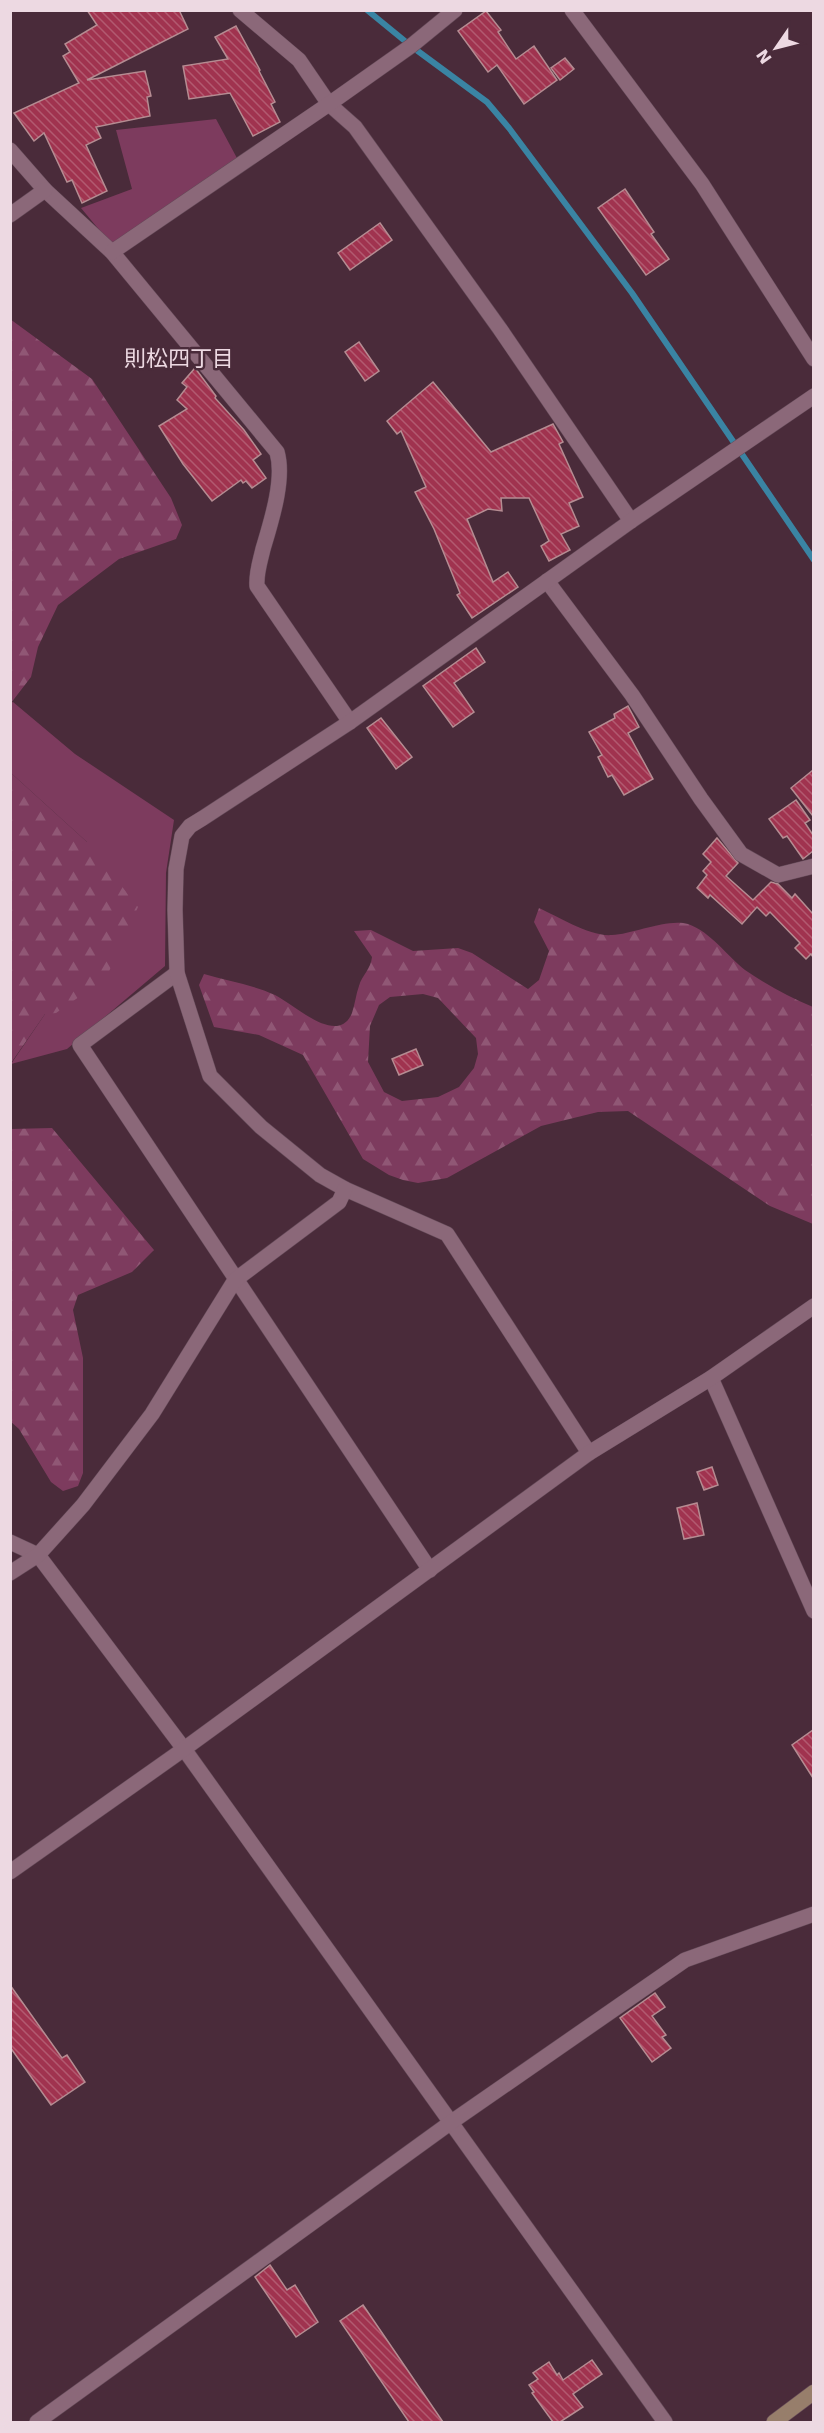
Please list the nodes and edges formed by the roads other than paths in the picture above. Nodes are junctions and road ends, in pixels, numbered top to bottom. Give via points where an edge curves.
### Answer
1 (240, 10) edge
2 (455, 10) edge
3 (572, 10) edge
4 (329, 104) junction
5 (10, 150) edge
6 (45, 190) junction
7 (10, 215) edge
8 (112, 252) junction
9 (813, 359) edge
10 (813, 396) edge
11 (631, 521) junction
12 (547, 581) junction
13 (350, 722) junction
14 (813, 866) edge
15 (177, 974) junction
16 (345, 1189) junction
17 (235, 1280) junction
18 (813, 1306) edge
19 (711, 1378) junction
20 (589, 1454) junction
21 (10, 1542) edge
22 (38, 1555) junction
23 (430, 1570) junction
24 (10, 1573) edge
25 (813, 1611) edge
26 (184, 1749) junction
27 (10, 1872) edge
28 (813, 1914) edge
29 (450, 2122) junction
30 (813, 2392) edge
31 (38, 2422) edge
32 (665, 2422) edge
33 (774, 2422) edge

1 - 4 street via 299,60
2 - 4 street
3 - 9 street via 702,184
4 - 8 street
4 - 11 street via 355,127
5 - 6 street
6 - 7 street
6 - 8 street
8 - 13 street via 277,452 279,481 257,586
10 - 11 street
11 - 12 street
12 - 13 street
12 - 14 street via 632,695 741,854 778,875
13 - 15 street via 190,826 182,836 176,869
15 - 16 street via 210,1076 261,1127 320,1175
15 - 17 street via 80,1046
16 - 17 street via 339,1202
16 - 20 street via 447,1234
17 - 22 street via 152,1414 83,1505
17 - 23 street
18 - 19 street
19 - 20 street
19 - 25 street
20 - 23 street
21 - 22 street
22 - 24 street
22 - 26 street
23 - 26 street
26 - 27 street
26 - 29 street
28 - 29 street via 685,1960
29 - 31 street
29 - 32 street
30 - 33 main road

